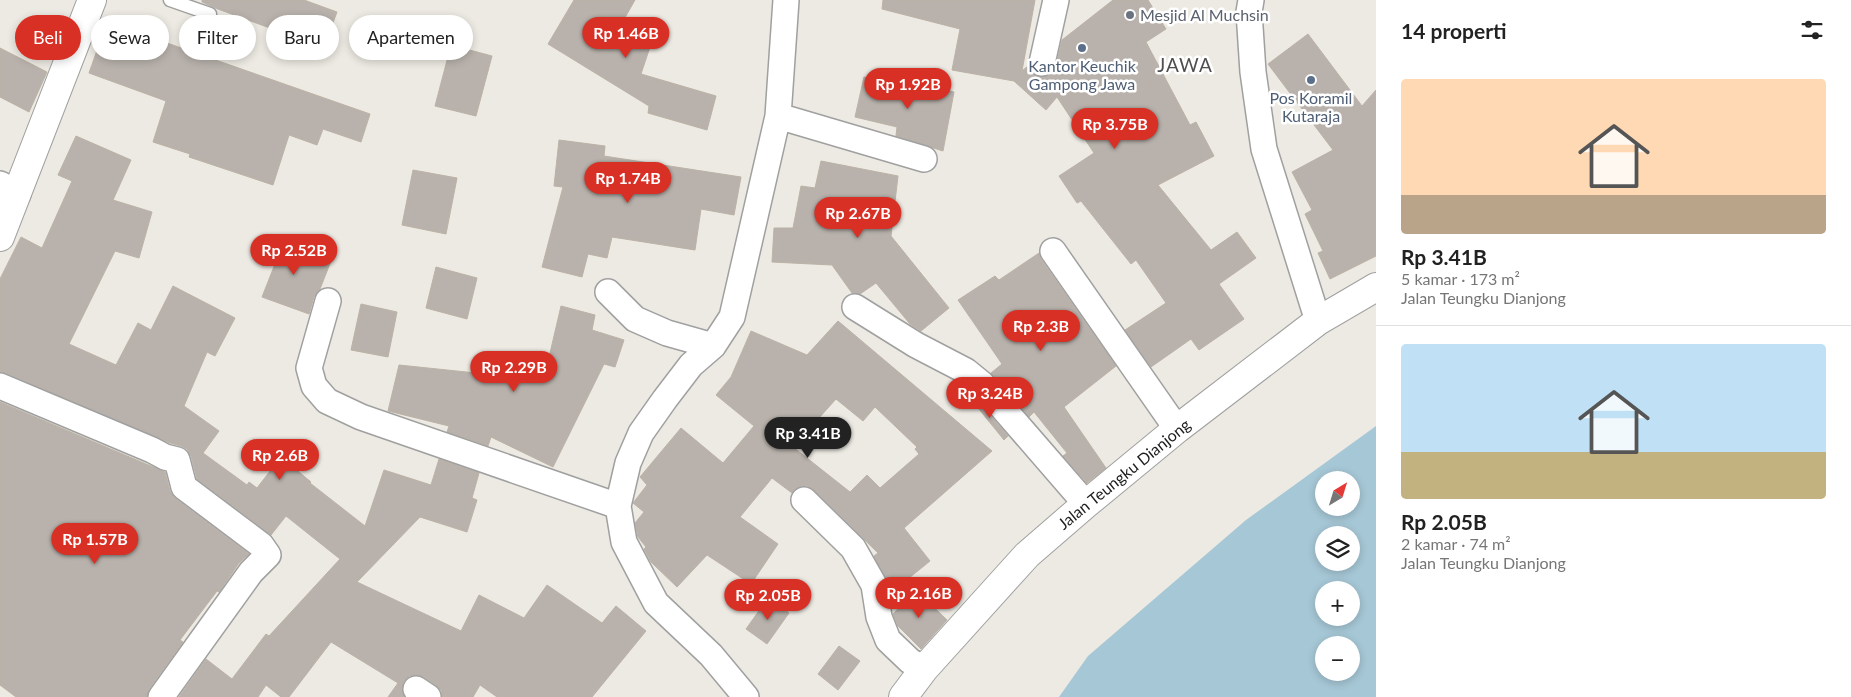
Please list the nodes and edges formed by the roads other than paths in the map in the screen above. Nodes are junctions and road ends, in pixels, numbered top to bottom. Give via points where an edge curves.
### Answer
1 (92, 0) edge
2 (170, 0) edge
3 (786, 0) edge
4 (1056, 0) edge
5 (1251, 0) edge
6 (210, 14) dead end
7 (1042, 63) dead end
8 (778, 116) junction
9 (924, 159) dead end
10 (9, 189) edge
11 (0, 237) edge
12 (1054, 251) dead end
13 (1376, 287) edge
14 (608, 292) dead end
15 (328, 301) dead end
16 (855, 307) dead end
17 (1318, 321) junction
18 (713, 346) junction
19 (0, 386) edge
20 (1177, 429) junction
21 (804, 500) dead end
22 (1086, 504) junction
23 (618, 506) junction
24 (924, 669) junction
25 (161, 697) edge
26 (746, 697) edge
27 (903, 697) edge

1 - 10 street
2 - 6 lane
3 - 8 street
4 - 7 street
5 - 17 street via 1253,72 1264,149
8 - 9 street
8 - 18 street via 732,317
10 - 11 street
12 - 20 street
13 - 17 street, Jalan Teungku Dianjong
14 - 18 street via 636,319 667,333
15 - 23 street via 308,368 314,386 328,401 362,417
16 - 22 street via 966,371 982,384
17 - 20 street, Jalan Teungku Dianjong
18 - 23 street via 692,365 641,433 628,463
19 - 25 street via 177,460 184,487 261,545 268,555 251,572
20 - 22 street, Jalan Teungku Dianjong
21 - 24 street via 853,548 874,585 879,617 888,640 910,661
22 - 24 street, Jalan Teungku Dianjong via 1027,555
23 - 26 street via 624,542 656,603 711,655
24 - 27 street, Jalan Teungku Dianjong

